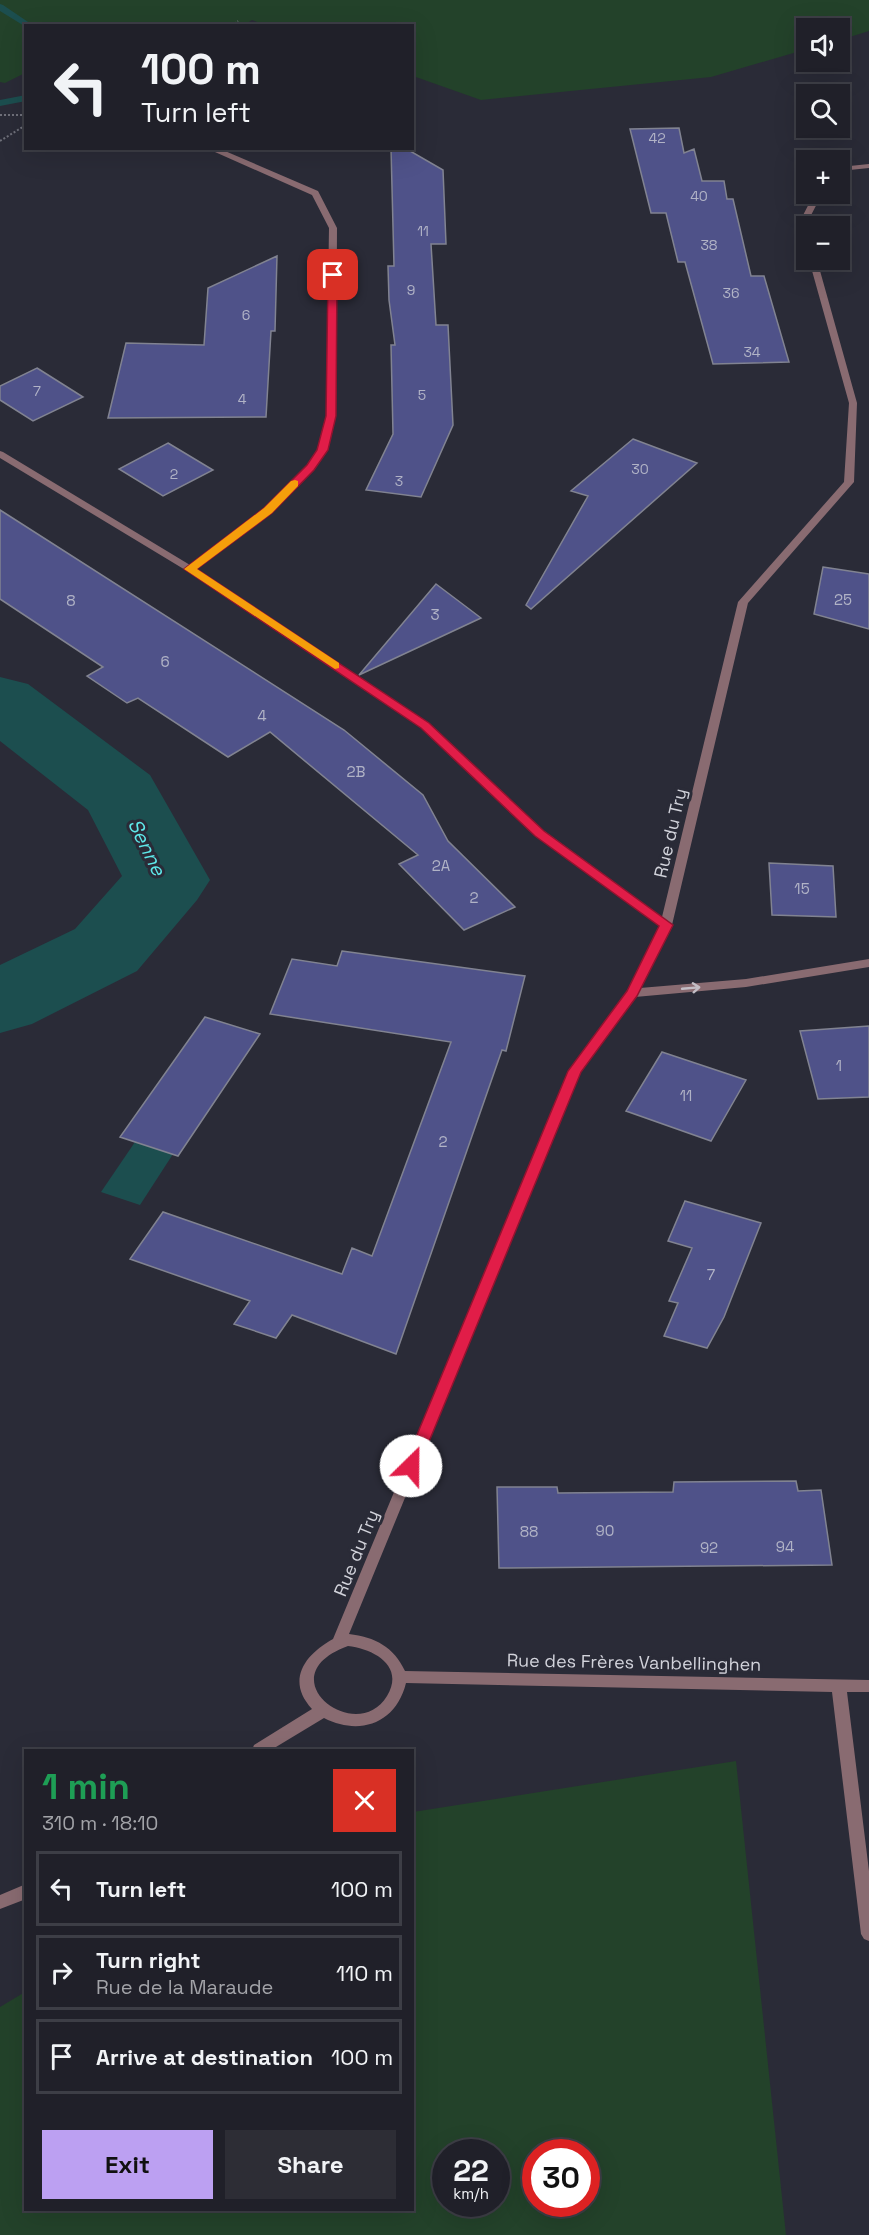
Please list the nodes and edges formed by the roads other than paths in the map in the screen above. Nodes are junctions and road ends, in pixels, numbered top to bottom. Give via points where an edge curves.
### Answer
1 (215, 150) edge
2 (869, 166) edge
3 (850, 168) edge
4 (816, 270) edge
5 (0, 454) edge
6 (190, 569) junction
7 (666, 925) junction
8 (869, 963) edge
9 (632, 993) junction
10 (339, 1642) junction
11 (399, 1677) junction
12 (839, 1686) junction
13 (869, 1686) edge
14 (322, 1711) junction
15 (260, 1749) edge
16 (24, 1892) edge
17 (0, 1902) edge
18 (869, 1934) edge

1 - 6 street via 315,193 333,228 331,416 322,450 310,467 268,511
2 - 3 street
4 - 7 street, Rue du Try via 853,403 849,482 743,603
5 - 6 street
6 - 7 street via 425,726 539,833
7 - 9 street, Rue du Try
9 -> 8 street via 746,983
9 - 10 street, Rue du Try via 575,1071
10 - 11 street via 364,1640 378,1646 395,1664
10 - 14 street via 319,1654 308,1672 306,1686
11 - 12 street, Rue des Frères Vanbellinghen
11 - 14 street via 396,1695 374,1716 351,1721
12 - 13 street, Rue des Frères Vanbellinghen
12 - 18 street
14 - 15 street
16 - 17 street

